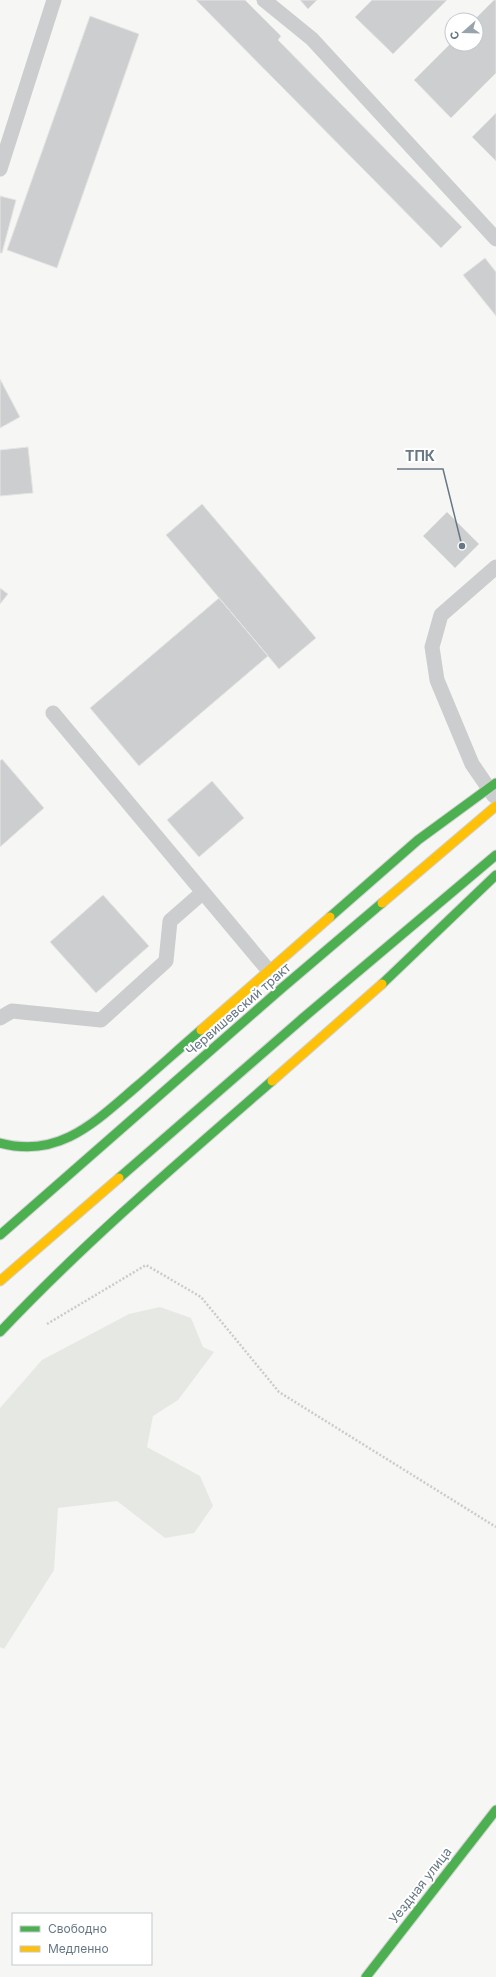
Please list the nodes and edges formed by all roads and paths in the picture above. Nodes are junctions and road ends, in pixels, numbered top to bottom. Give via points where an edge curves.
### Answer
1 (54, 0) edge
2 (264, 0) edge
3 (0, 169) edge
4 (496, 239) edge
5 (496, 567) edge
6 (52, 713) dead end
7 (493, 790) edge
8 (496, 806) edge
9 (496, 855) edge
10 (496, 875) edge
11 (202, 893) junction
12 (269, 970) junction
13 (282, 988) junction
14 (0, 1018) edge
15 (0, 1144) edge
16 (0, 1235) edge
17 (0, 1281) edge
18 (42, 1325) dead end
19 (0, 1332) edge
20 (496, 1527) edge
21 (496, 1810) edge
22 (366, 1977) edge

1 - 3 lane
2 - 4 lane via 312,39
5 - 7 lane via 441,615 432,647 437,680 472,764
6 - 11 lane
7 - 12 main road via 418,840
8 - 13 main road, Червишевский тракт
9 - 17 main road via 297,1023
10 - 19 main road via 324,1037 127,1208
11 - 12 lane
11 - 14 lane via 170,921 166,961 101,1020 12,1011
12 - 13 lane
12 - 15 main road via 116,1106 83,1131 43,1147 28,1148
13 - 16 main road, Червишевский тракт
18 - 20 path via 50,1323 146,1265 201,1297 279,1392
21 - 22 main road, Уездная улица

